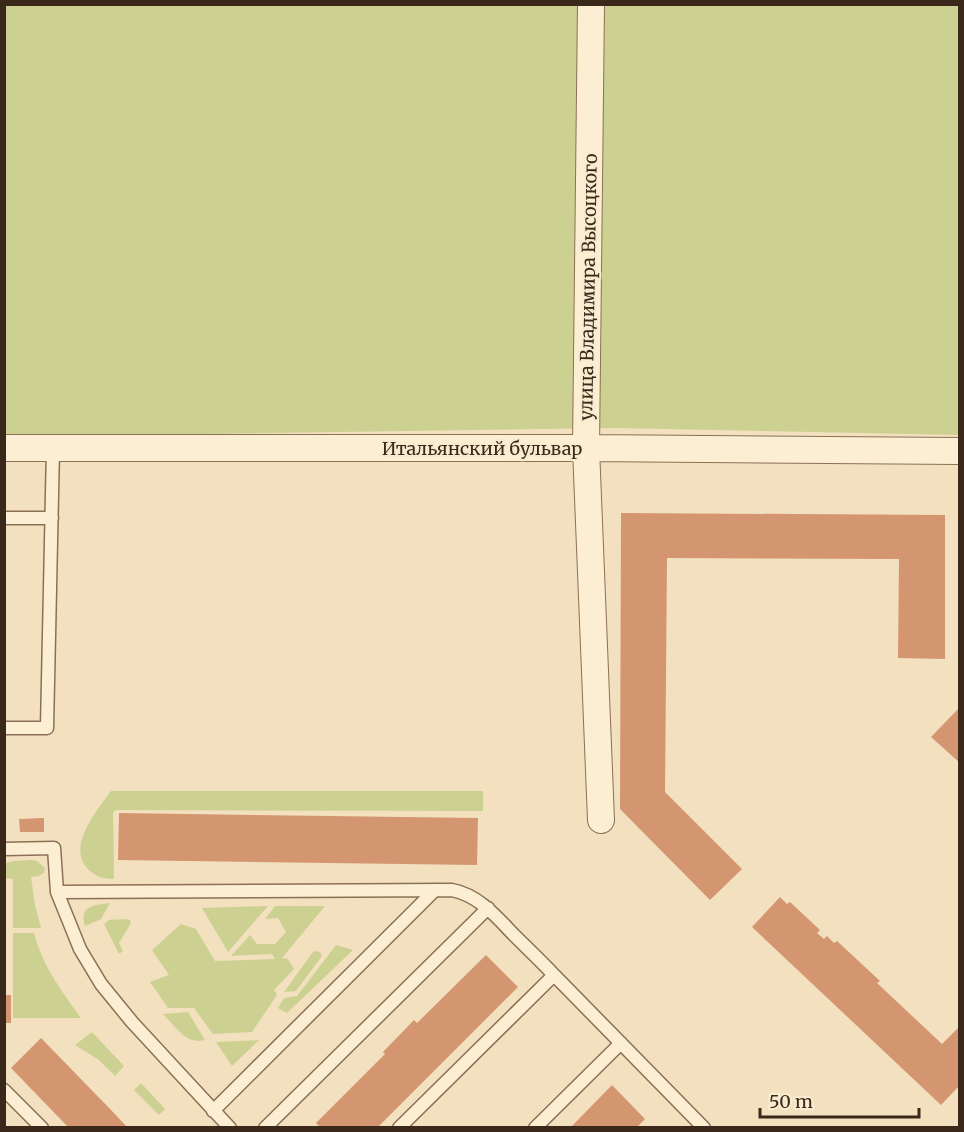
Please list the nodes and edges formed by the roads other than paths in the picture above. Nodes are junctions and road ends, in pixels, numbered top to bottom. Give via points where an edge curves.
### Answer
1 (591, 4) edge
2 (4, 448) edge
3 (53, 448) junction
4 (586, 448) junction
5 (960, 451) edge
6 (4, 518) edge
7 (52, 518) junction
8 (4, 728) edge
9 (601, 820) dead end
10 (4, 849) edge
11 (435, 890) junction
12 (57, 892) junction
13 (488, 908) junction
14 (554, 975) junction
15 (621, 1043) junction
16 (4, 1090) edge
17 (213, 1111) junction
18 (42, 1128) edge
19 (230, 1128) edge
20 (265, 1128) edge
21 (399, 1128) edge
22 (535, 1128) edge
23 (704, 1128) edge

1 - 4 street, улица Владимира Высоцкого
2 - 3 street, Итальянский бульвар
3 - 4 street, Итальянский бульвар
3 - 7 lane
4 - 5 street, Итальянский бульвар
4 - 9 street, улица Владимира Высоцкого
6 - 7 lane
7 - 8 lane via 47,728
10 - 12 lane via 54,848
11 - 12 lane
11 - 13 lane via 463,892
11 - 17 lane
12 - 17 lane via 80,949 100,984
13 - 14 lane
13 - 20 lane
14 - 15 lane
14 - 21 lane
15 - 22 lane
15 - 23 lane
16 - 18 lane
17 - 19 lane

